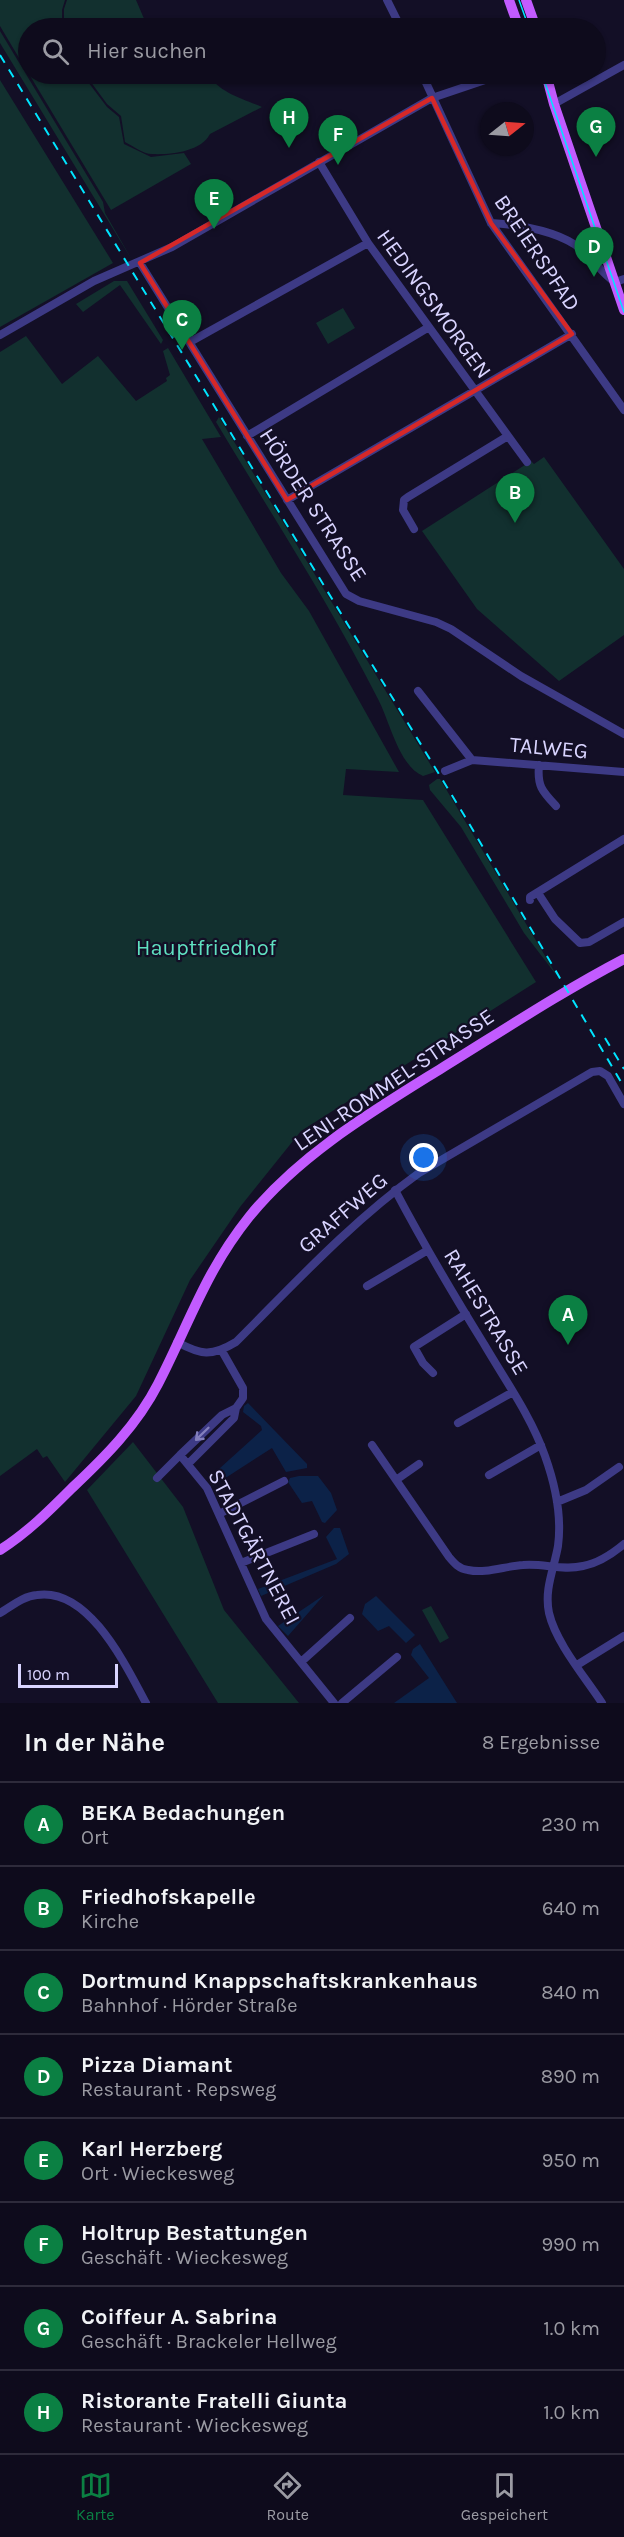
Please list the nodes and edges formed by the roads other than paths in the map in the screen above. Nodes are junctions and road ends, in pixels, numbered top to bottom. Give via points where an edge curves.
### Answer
1 (387, 0) edge
2 (509, 0) edge
3 (526, 0) edge
4 (396, 18) edge
5 (515, 18) edge
6 (532, 18) edge
7 (624, 65) edge
8 (606, 75) edge
9 (426, 84) edge
10 (473, 84) edge
11 (544, 84) edge
12 (549, 84) edge
13 (590, 84) edge
14 (432, 98) junction
15 (554, 104) junction
16 (319, 162) junction
17 (490, 223) junction
18 (368, 243) junction
19 (601, 243) junction
20 (582, 249) junction
21 (140, 263) junction
22 (619, 280) edge
23 (624, 309) edge
24 (429, 327) junction
25 (572, 334) junction
26 (0, 335) edge
27 (190, 342) junction
28 (474, 390) junction
29 (624, 410) edge
30 (247, 436) junction
31 (508, 436) junction
32 (527, 462) dead end
33 (287, 500) junction
34 (414, 529) dead end
35 (418, 692) dead end
36 (624, 734) edge
37 (472, 760) junction
38 (539, 765) junction
39 (445, 771) dead end
40 (624, 771) edge
41 (556, 806) dead end
42 (624, 839) edge
43 (538, 893) junction
44 (530, 900) dead end
45 (624, 922) edge
46 (624, 959) edge
47 (624, 1104) edge
48 (395, 1190) junction
49 (428, 1250) junction
50 (368, 1286) dead end
51 (466, 1314) junction
52 (177, 1342) junction
53 (222, 1351) junction
54 (433, 1373) dead end
55 (513, 1392) junction
56 (236, 1408) junction
57 (458, 1423) dead end
58 (372, 1445) dead end
59 (541, 1445) junction
60 (180, 1455) junction
61 (188, 1464) junction
62 (419, 1464) dead end
63 (619, 1467) dead end
64 (489, 1475) dead end
65 (158, 1478) dead end
66 (396, 1480) junction
67 (284, 1481) dead end
68 (557, 1502) junction
69 (219, 1514) junction
70 (314, 1534) dead end
71 (624, 1544) edge
72 (0, 1550) edge
73 (241, 1563) junction
74 (552, 1567) junction
75 (0, 1613) edge
76 (350, 1618) dead end
77 (624, 1636) edge
78 (397, 1657) dead end
79 (301, 1662) junction
80 (577, 1665) junction
81 (146, 1703) edge
82 (334, 1703) edge
83 (342, 1703) edge
84 (602, 1703) edge

1 - 4 street
2 - 5 main road
3 - 6 main road
7 - 8 street
9 - 14 street, BREIERSPFAD
10 - 14 street
11 - 15 main road
12 - 15 main road
13 - 15 street
14 - 16 street
14 - 17 street, BREIERSPFAD
15 - 19 main road
16 - 18 street, HEDINGSMORGEN
16 - 21 street
17 - 20 street via 553,235
17 - 25 street, BREIERSPFAD
18 - 24 street, HEDINGSMORGEN
18 - 27 street
19 - 20 street
19 - 22 main road
20 - 22 street via 604,275
21 - 26 street via 94,281
21 - 27 street, HÖRDER STRASSE
22 - 23 main road
24 - 28 street, HEDINGSMORGEN
24 - 30 street
25 - 28 street
25 - 29 street, BREIERSPFAD
27 - 30 street, HÖRDER STRASSE
28 - 31 street, HEDINGSMORGEN
28 - 33 street
30 - 33 street, HÖRDER STRASSE
31 - 32 street, HEDINGSMORGEN
31 - 34 street via 408,497 403,510
33 - 36 street, HÖRDER STRASSE via 346,594 358,601 436,622
35 - 37 street
37 - 38 street, TALWEG
37 - 39 street, TALWEG
38 - 40 street, TALWEG
38 - 41 street via 538,782
42 - 43 street
43 - 44 street
43 - 45 street via 555,919 580,943
46 - 52 main road, LENI-ROMMEL-STRASSE via 393,1099 298,1168 249,1216 225,1249
47 - 48 street, GRAFFWEG via 608,1076 592,1072
48 - 49 street, RAHESTRASSE
48 - 53 street, GRAFFWEG
49 - 50 street, RAHESTRASSE
49 - 51 street, RAHESTRASSE
51 - 54 street via 414,1347
51 - 55 street, RAHESTRASSE
52 - 53 street via 202,1353
52 - 72 main road, LENI-ROMMEL-STRASSE via 151,1397 117,1443 48,1512
53 - 56 street, STADTGÄRTNEREI via 243,1388 243,1398
55 - 57 street, RAHESTRASSE
55 - 59 street, RAHESTRASSE
56 -> 60 street, STADTGÄRTNEREI via 222,1414
56 - 61 street, STADTGÄRTNEREI via 234,1418
58 - 66 street
59 - 64 street
59 - 68 street, RAHESTRASSE
60 - 61 street, STADTGÄRTNEREI
60 - 65 street, STADTGÄRTNEREI
61 - 69 street, STADTGÄRTNEREI via 207,1488
62 - 66 street
63 - 68 street via 586,1490
66 - 74 street via 456,1566 481,1571 522,1565
67 - 69 street
68 - 74 street, RAHESTRASSE via 559,1537
69 - 73 street, STADTGÄRTNEREI
70 - 73 street
71 - 74 street via 591,1564
73 - 79 street, STADTGÄRTNEREI via 267,1619
74 - 80 street, RAHESTRASSE via 547,1592 549,1611
75 - 81 street via 38,1594 78,1607 112,1644
76 - 79 street
77 - 80 street
78 - 83 street
79 - 82 street, STADTGÄRTNEREI
80 - 84 street, RAHESTRASSE

